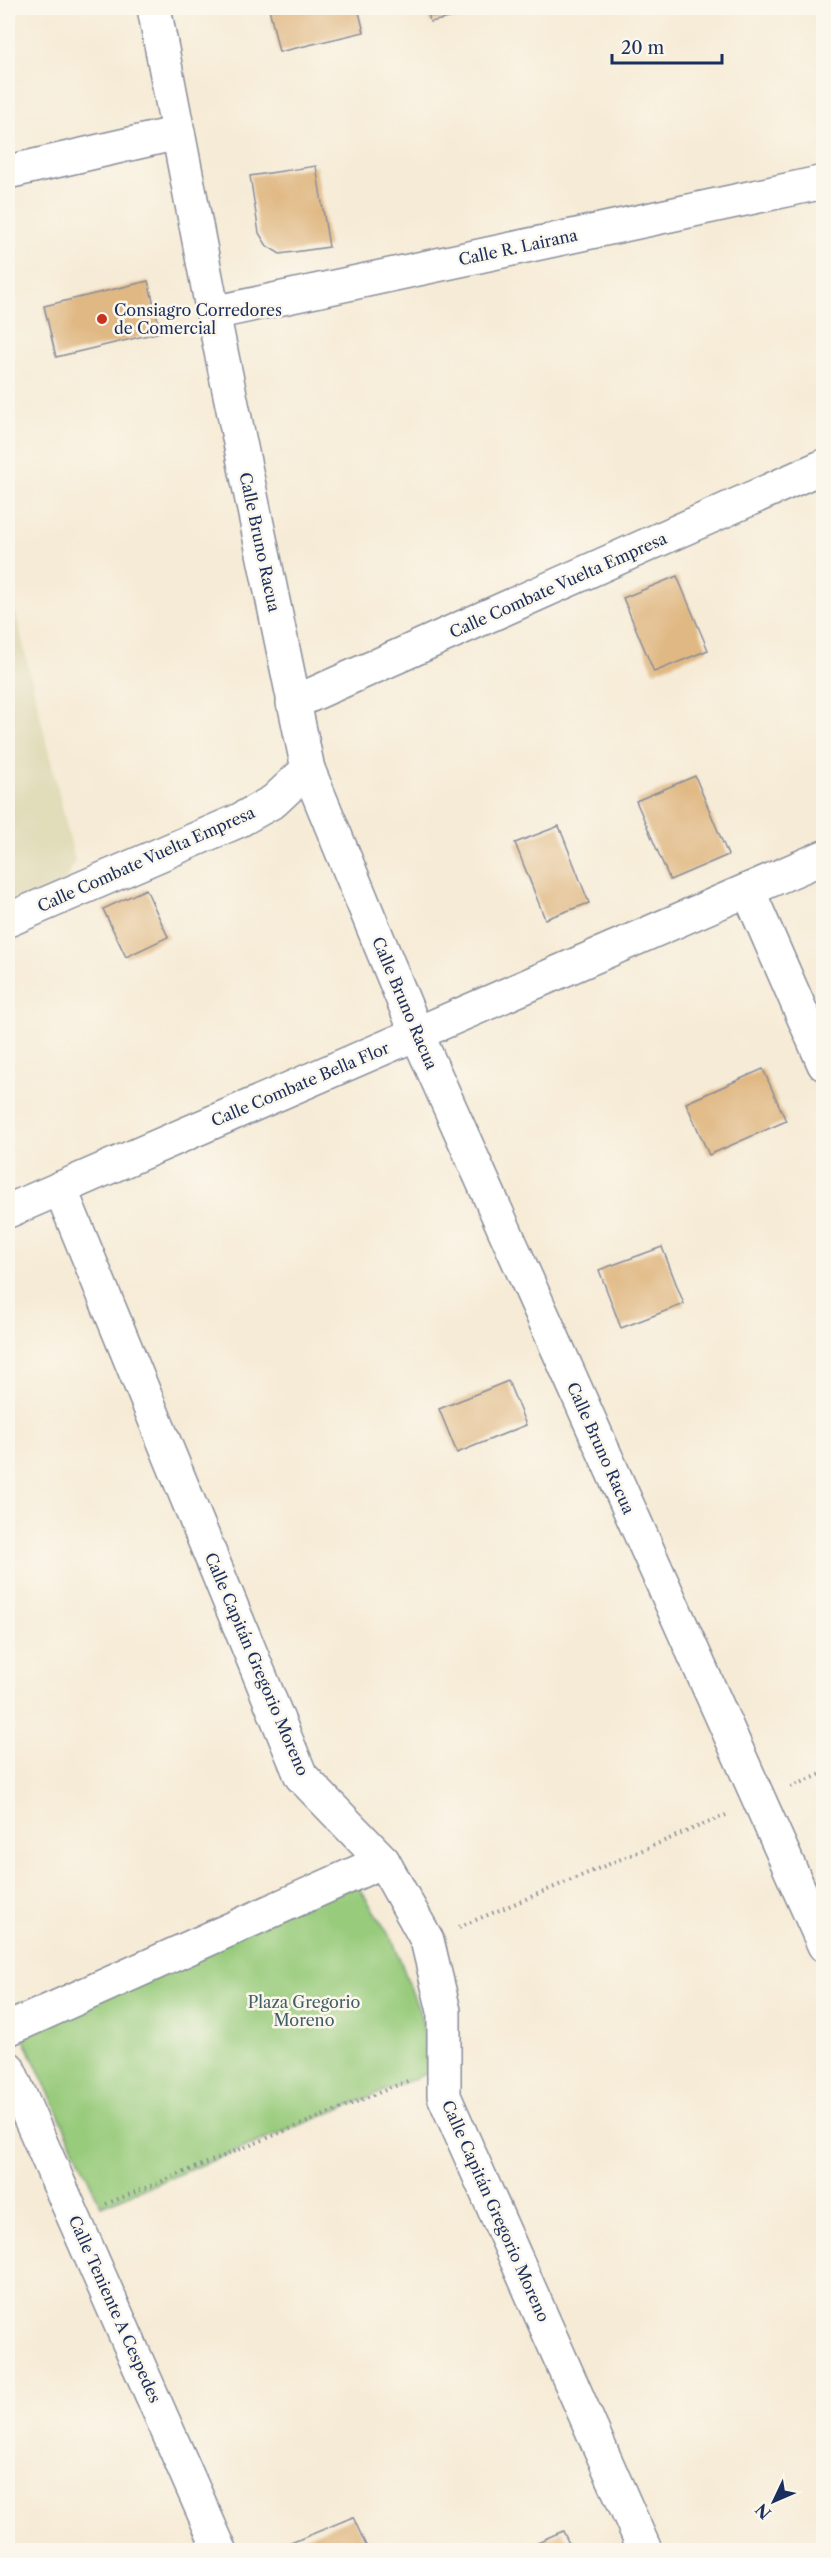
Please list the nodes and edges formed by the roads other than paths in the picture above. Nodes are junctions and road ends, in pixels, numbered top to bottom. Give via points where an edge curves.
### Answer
1 (154, 8) edge
2 (178, 132) junction
3 (8, 172) edge
4 (824, 182) edge
5 (213, 313) junction
6 (824, 466) edge
7 (293, 703) junction
8 (308, 769) junction
9 (824, 857) edge
10 (748, 890) junction
11 (8, 920) edge
12 (417, 1034) junction
13 (824, 1064) edge
14 (60, 1188) junction
15 (8, 1211) edge
16 (383, 1861) junction
17 (824, 1945) edge
18 (8, 2029) edge
19 (8, 2068) edge
20 (220, 2550) edge
21 (645, 2550) edge

1 - 2 street, Calle Bruno Racua
2 - 3 street
2 - 5 street, Calle Bruno Racua
4 - 5 street, Calle R. Lairana
5 - 7 street, Calle Bruno Racua
6 - 7 street, Calle Combate Vuelta Empresa
7 - 8 street, Calle Bruno Racua
8 - 11 street, Calle Combate Vuelta Empresa via 274,801 238,821
8 - 12 street, Calle Bruno Racua
9 - 10 street, Calle Combate Bella Flor
10 - 12 street, Calle Combate Bella Flor
10 - 13 street
12 - 14 street, Calle Combate Bella Flor
12 - 17 street, Calle Bruno Racua
14 - 15 street, Calle Combate Bella Flor
14 - 16 street, Calle Capitán Gregorio Moreno via 301,1776
16 - 18 street
16 - 21 street, Calle Capitán Gregorio Moreno via 427,1940 444,2011 444,2096
19 - 20 street, Calle Teniente A Cespedes

